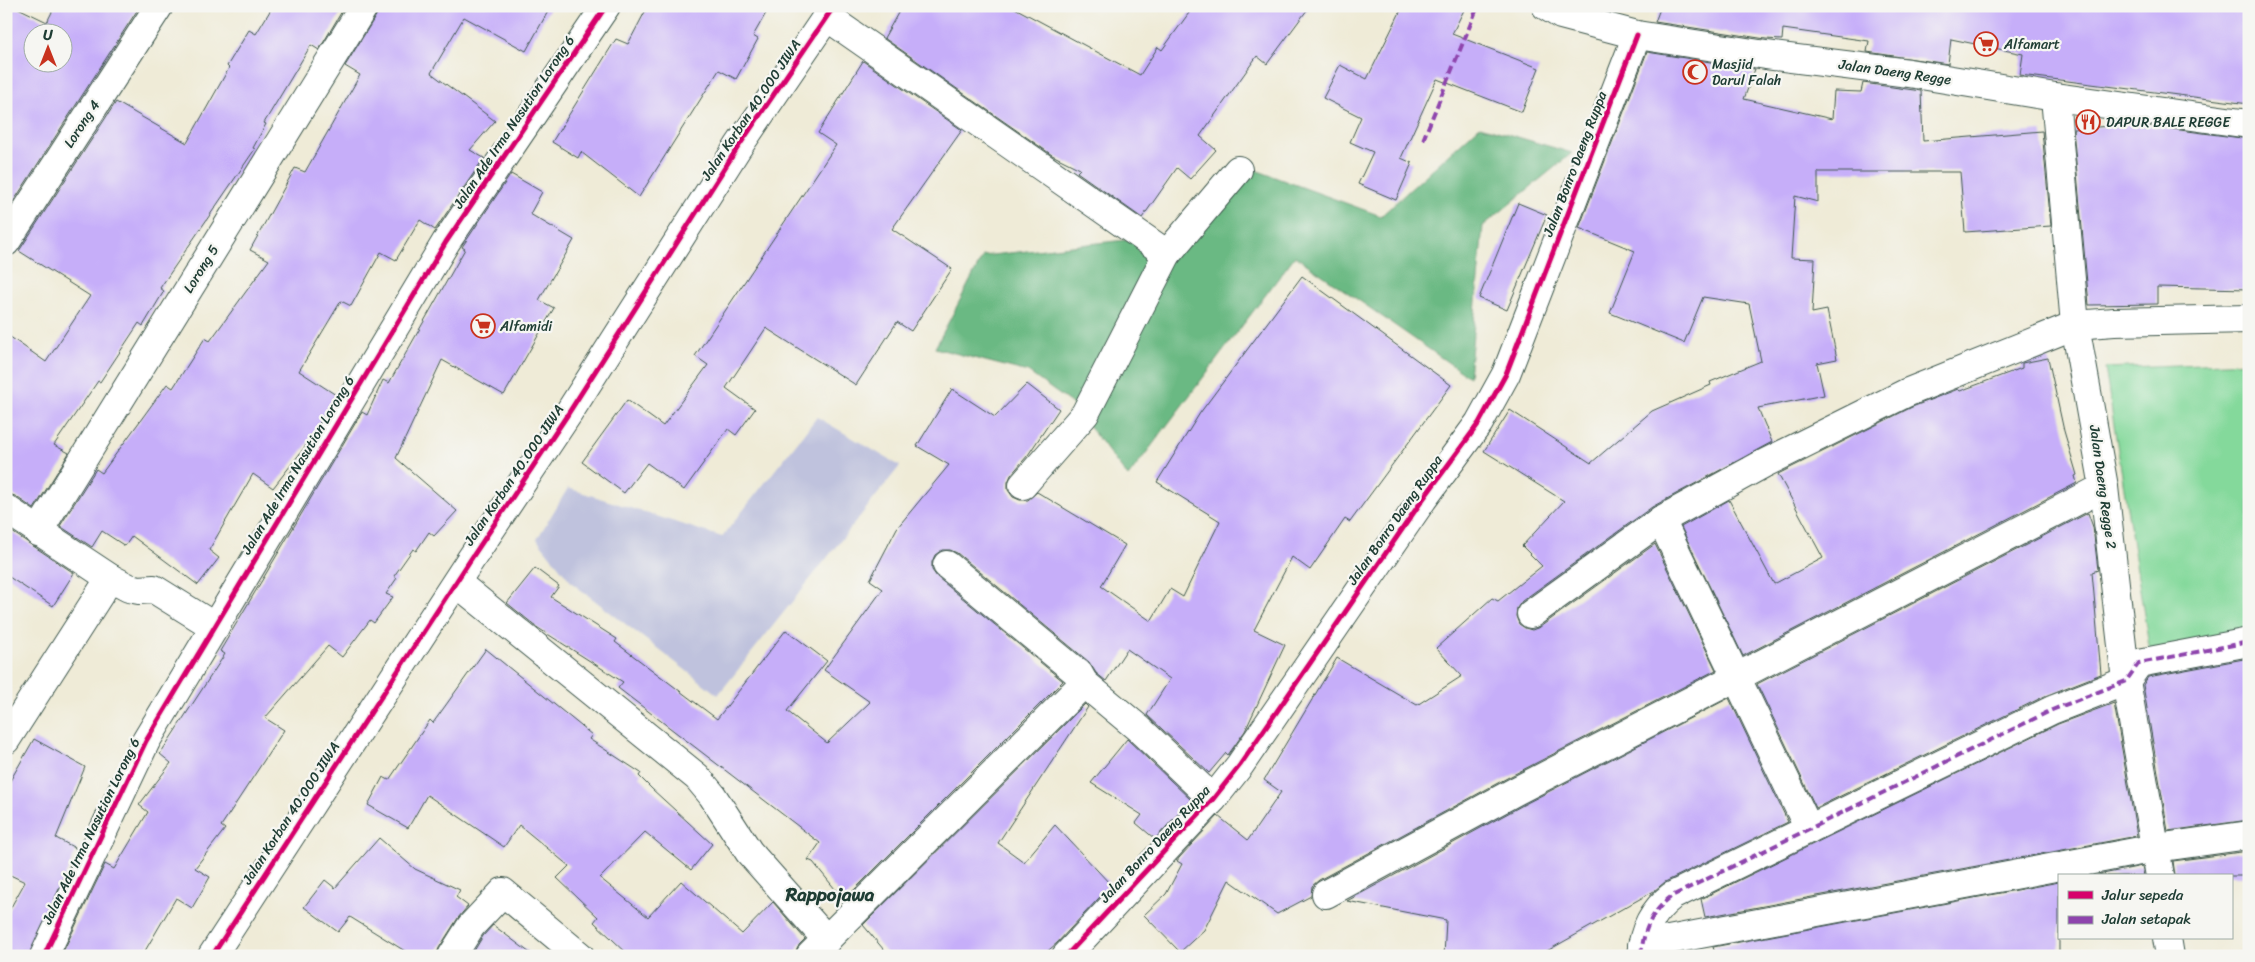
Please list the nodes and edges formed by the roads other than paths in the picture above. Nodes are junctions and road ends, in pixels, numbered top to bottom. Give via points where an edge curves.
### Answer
1 (159, 6) edge
2 (364, 6) edge
3 (606, 6) edge
4 (1558, 9) edge
5 (831, 12) edge
6 (1637, 35) junction
7 (2055, 96) junction
8 (2249, 124) edge
9 (1238, 170) dead end
10 (6, 242) edge
11 (1167, 254) junction
12 (2249, 319) edge
13 (2075, 325) junction
14 (1023, 485) dead end
15 (2104, 487) junction
16 (6, 510) edge
17 (1660, 520) junction
18 (38, 532) junction
19 (947, 565) dead end
20 (110, 578) junction
21 (457, 583) junction
22 (1531, 614) dead end
23 (215, 627) junction
24 (2249, 642) edge
25 (1738, 677) junction
26 (2126, 681) junction
27 (1084, 683) junction
28 (6, 740) edge
29 (1213, 799) junction
30 (1809, 829) junction
31 (2249, 835) edge
32 (2156, 848) junction
33 (2160, 874) edge
34 (1326, 894) dead end
35 (2168, 940) edge
36 (818, 948) edge
37 (1641, 951) edge
38 (44, 956) edge
39 (212, 956) edge
40 (452, 956) edge
41 (580, 956) edge
42 (1066, 956) edge
43 (2170, 956) edge

1 - 10 street, Lorong 4
2 - 18 street, Lorong 5
3 - 23 street, Jalan Ade Irma Nasution Lorong 6 via 446,242
4 - 6 street, Jalan Daeng Regge
5 - 11 street
5 - 21 street, Jalan Korban 40.000 JIWA via 738,147
6 - 7 street, Jalan Daeng Regge
6 - 29 street, Jalan Bonro Daeng Ruppa via 1506,374 1494,396 1479,423 1422,499 1240,766
7 - 8 street, Jalan Daeng Regge
7 - 13 street, Jalan Daeng Regge 2
9 - 11 street
11 - 14 street via 1085,414
12 - 13 street
13 - 15 street, Jalan Daeng Regge 2
13 - 17 street via 1906,392
15 - 25 street
15 - 26 street, Jalan Daeng Regge 2
16 - 18 street
17 - 22 street
17 - 25 street
18 - 20 street
19 - 27 street via 1080,674
20 - 23 street via 129,588 154,589
20 - 28 street
21 - 36 street via 697,777
21 - 39 street, Jalan Korban 40.000 JIWA
23 - 38 street, Jalan Ade Irma Nasution Lorong 6 via 146,741
24 - 26 street via 2139,663
25 - 30 street
25 - 34 street
26 - 30 street via 2052,710
26 - 32 street, Jalan Daeng Regge 2
27 - 29 street via 1138,728
27 - 36 street
29 - 42 street, Jalan Bonro Daeng Ruppa
30 - 37 street via 1672,896 1658,907 1651,918
31 - 32 street
32 - 33 street, Jalan Daeng Regge 2
32 - 37 street
35 - 43 street
40 - 41 street via 471,926 503,892

